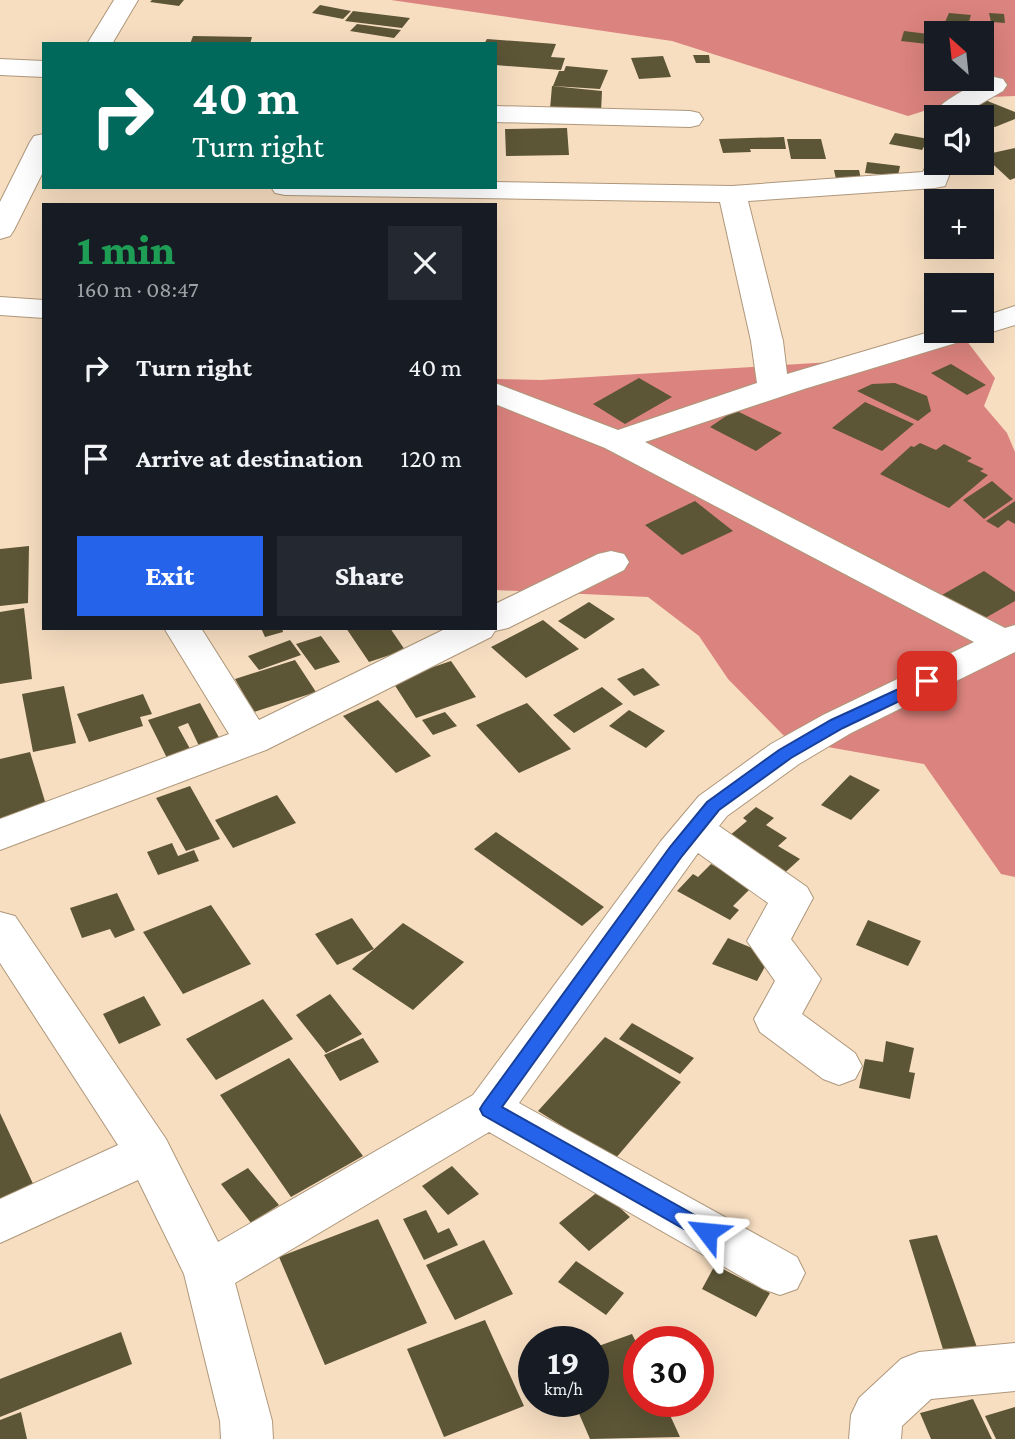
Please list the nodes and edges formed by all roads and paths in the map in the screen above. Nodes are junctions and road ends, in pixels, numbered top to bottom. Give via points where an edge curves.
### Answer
1 (126, 0) edge
2 (100, 42) edge
3 (0, 67) edge
4 (42, 69) edge
5 (984, 91) edge
6 (959, 105) edge
7 (497, 114) edge
8 (690, 119) dead end
9 (42, 146) edge
10 (937, 175) edge
11 (21, 188) edge
12 (490, 189) edge
13 (732, 194) junction
14 (0, 230) edge
15 (0, 306) edge
16 (42, 309) edge
17 (1015, 315) edge
18 (994, 323) edge
19 (924, 342) edge
20 (773, 387) junction
21 (497, 394) edge
22 (617, 441) junction
23 (611, 562) dead end
24 (497, 619) edge
25 (183, 630) edge
26 (474, 630) edge
27 (1009, 640) edge
28 (252, 740) junction
29 (694, 829) junction
30 (0, 835) edge
31 (0, 928) edge
32 (839, 1066) dead end
33 (489, 1109) junction
34 (149, 1153) junction
35 (0, 1222) edge
36 (208, 1273) junction
37 (780, 1273) dead end
38 (1015, 1367) edge
39 (247, 1439) edge
40 (875, 1439) edge

1 - 2 street
3 - 4 street
5 - 6 street
7 - 8 street
9 - 11 street
10 - 13 street via 936,180
11 - 14 street
12 - 13 street
13 - 20 street via 767,341
15 - 16 street
17 - 18 street
19 - 20 street
20 - 22 street
21 - 22 street
22 - 27 street
23 - 24 street
25 - 28 street
26 - 28 street
27 - 29 street via 785,754 713,806
28 - 30 street
29 - 32 street via 792,898 768,942 799,979 776,1019
29 - 33 street
31 - 34 street
33 - 36 street
33 - 37 street
34 - 35 street
34 - 36 street
36 - 39 street
38 - 40 street via 919,1376 877,1415

